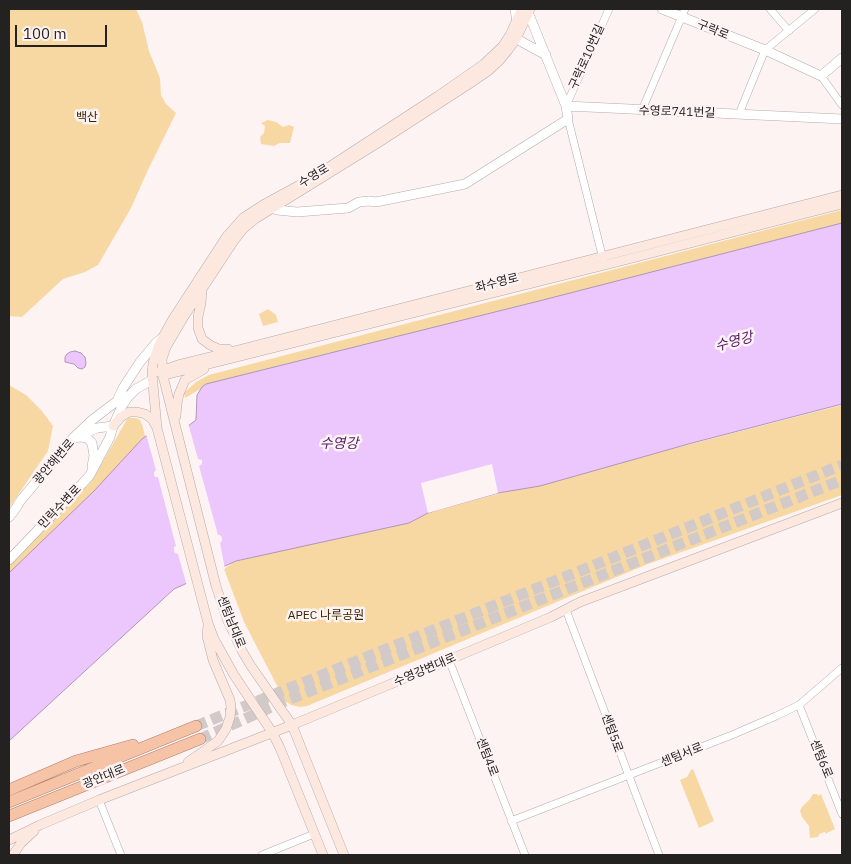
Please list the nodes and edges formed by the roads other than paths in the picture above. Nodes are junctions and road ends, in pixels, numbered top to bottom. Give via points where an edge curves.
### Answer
1 (514, 9) edge
2 (609, 9) edge
3 (662, 9) edge
4 (770, 9) edge
5 (815, 9) edge
6 (527, 10) edge
7 (683, 13) edge
8 (516, 23) junction
9 (789, 30) junction
10 (513, 37) junction
11 (765, 50) junction
12 (546, 56) junction
13 (842, 58) edge
14 (820, 76) junction
15 (842, 105) edge
16 (566, 106) junction
17 (642, 110) junction
18 (739, 114) junction
19 (568, 119) junction
20 (842, 119) edge
21 (842, 194) edge
22 (842, 204) edge
23 (267, 207) junction
24 (603, 260) junction
25 (202, 289) junction
26 (163, 337) junction
27 (238, 350) junction
28 (216, 363) junction
29 (162, 374) junction
30 (152, 377) junction
31 (117, 401) junction
32 (175, 424) junction
33 (110, 426) junction
34 (157, 428) junction
35 (73, 438) junction
36 (90, 475) junction
37 (842, 503) edge
38 (9, 517) edge
39 (9, 560) edge
40 (566, 610) junction
41 (208, 622) junction
42 (449, 660) junction
43 (842, 668) edge
44 (799, 705) junction
45 (292, 725) junction
46 (272, 732) junction
47 (200, 738) tunnel mouth
48 (176, 770) junction
49 (629, 776) junction
50 (9, 790) edge
51 (45, 795) junction
52 (99, 800) junction
53 (9, 802) edge
54 (842, 814) edge
55 (9, 816) edge
56 (511, 821) junction
57 (40, 826) junction
58 (314, 834) junction
59 (9, 840) edge
60 (13, 855) edge
61 (121, 855) edge
62 (262, 855) edge
63 (323, 855) edge
64 (344, 855) edge
65 (525, 855) edge
66 (659, 855) edge

1 - 8 street
2 - 16 street, 구락로10번길
3 - 7 street, 구락로
4 - 9 street
5 - 9 street
6 - 8 main road, 수영로
6 - 10 main road, 수영로
6 - 12 street
7 - 11 street, 구락로
7 - 17 street
8 - 10 main road, 수영로
9 - 11 street
10 - 12 street
10 - 23 main road, 수영로 via 477,70
11 - 14 street, 구락로
11 - 18 street
12 - 16 street
13 - 14 street
14 - 15 street
16 - 17 street, 수영로741번길
16 - 19 street
17 - 18 street, 수영로741번길
18 - 20 street, 수영로741번길
19 - 23 street via 465,184 376,202 359,202 348,208 286,212
19 - 24 street
21 - 24 main road, 좌수영로
22 - 24 main road, 좌수영로
23 - 25 main road, 수영로 via 239,233
23 - 26 main road, 수영로 via 243,218 227,236
24 - 27 main road, 좌수영로
24 - 28 main road, 좌수영로
25 - 27 main road via 198,328 202,339 219,349
25 - 29 main road, 수영로 via 166,347
26 - 30 main road, 수영로 via 153,363
26 - 31 street via 140,362
27 - 29 main road, 좌수영로 via 181,364
28 - 29 main road, 좌수영로
28 - 32 main road via 185,380 176,404
29 - 30 main road, 좌수영로
29 - 32 main road, 센텀남대로
30 - 31 street, 민락수변로 via 131,386
30 - 33 street, 민락수변로 via 128,397
30 - 34 main road, 센텀남대로
31 - 33 street, 민락수변로
31 - 35 street
32 - 45 main road, 센텀남대로 via 227,619 251,666
33 - 34 main road via 129,412 137,412 146,414
33 - 35 street, 광안해변로
33 - 36 street, 민락수변로 via 110,437
34 - 41 main road, 센텀남대로
35 - 36 street via 87,438 92,443 94,456
35 - 38 street, 광안해변로
36 - 39 street, 민락수변로
37 - 40 main road, 수영강변대로
40 - 42 main road, 수영강변대로
40 - 49 street, 센텀5로
41 - 46 main road, 센텀남대로 via 234,675
41 - 48 main road via 207,636 230,700 230,717 218,740
42 - 45 main road, 수영강변대로
42 - 56 street, 센텀4로
43 - 44 street, 센텀서로
44 - 49 street, 센텀서로
44 - 54 street, 센텀6로
45 - 46 main road, 수영강변대로
45 - 64 main road, 센텀남대로
46 - 48 main road, 수영강변대로
46 - 58 main road, 센텀남대로
47 - 51 highway, 광안대로
48 - 52 main road, 수영강변대로
49 - 56 street, 센텀서로
49 - 66 street, 센텀5로
50 - 51 highway, 광안대로 via 76,761 192,728
51 - 53 highway, 광안대로
51 - 55 highway, 광안대로
52 - 57 main road, 수영강변대로
52 - 61 street
56 - 65 street, 센텀4로
57 - 59 main road, 수영강변대로
57 - 60 main road
58 - 62 street
58 - 63 main road, 센텀남대로

